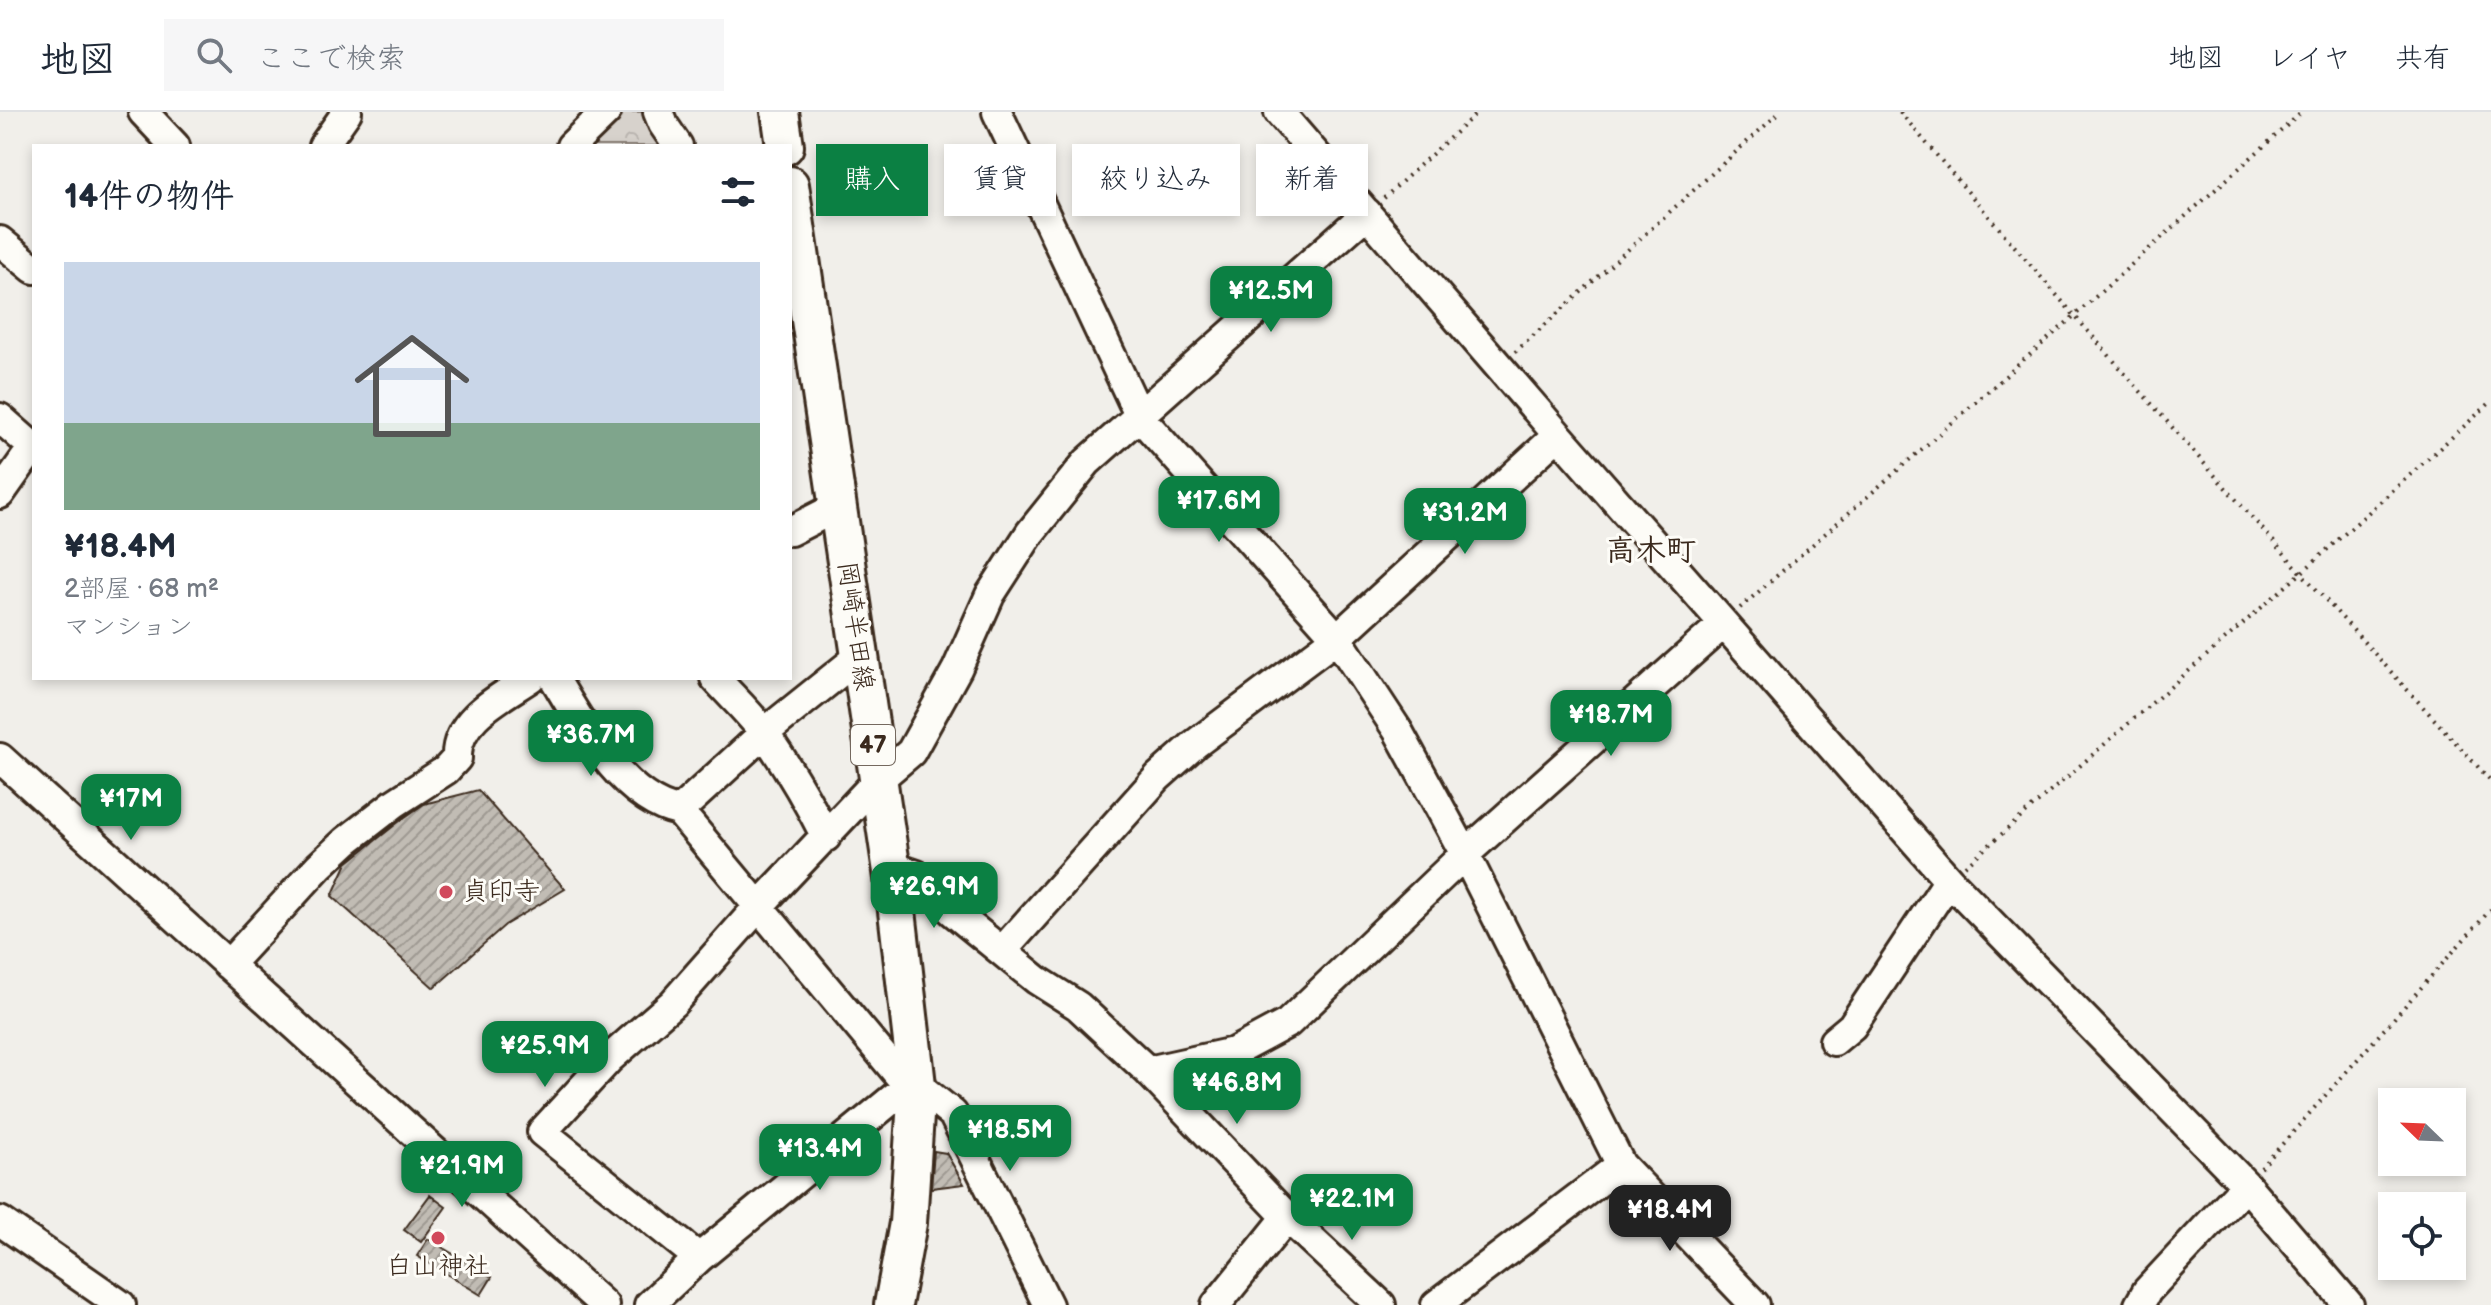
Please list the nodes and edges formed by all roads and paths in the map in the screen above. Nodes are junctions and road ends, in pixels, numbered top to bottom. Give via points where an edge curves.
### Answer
1 (143, 112) edge
2 (347, 112) edge
3 (606, 112) edge
4 (658, 112) edge
5 (780, 112) edge
6 (997, 112) edge
7 (1279, 112) edge
8 (1478, 112) edge
9 (1780, 112) edge
10 (1900, 112) edge
11 (2302, 112) edge
12 (173, 144) edge
13 (324, 144) edge
14 (573, 144) edge
15 (677, 144) edge
16 (785, 144) edge
17 (1307, 144) edge
18 (1368, 212) edge
19 (1368, 214) edge
20 (1364, 216) edge
21 (792, 218) edge
22 (0, 241) edge
23 (32, 267) edge
24 (796, 283) edge
25 (2073, 317) junction
26 (1499, 367) junction
27 (2491, 402) edge
28 (1140, 417) junction
29 (0, 418) edge
30 (1558, 435) junction
31 (32, 445) edge
32 (32, 450) edge
33 (0, 494) edge
34 (837, 507) junction
35 (792, 530) edge
36 (2300, 574) junction
37 (1723, 624) junction
38 (1337, 638) junction
39 (860, 656) junction
40 (527, 680) edge
41 (555, 680) edge
42 (717, 680) edge
43 (764, 733) junction
44 (0, 758) edge
45 (878, 780) junction
46 (2491, 781) edge
47 (679, 811) junction
48 (826, 837) junction
49 (1465, 854) junction
50 (891, 866) junction
51 (1949, 880) junction
52 (758, 907) junction
53 (2491, 909) edge
54 (1003, 950) junction
55 (228, 965) junction
56 (1834, 1041) dead end
57 (1148, 1071) junction
58 (912, 1086) junction
59 (1621, 1165) junction
60 (2246, 1185) junction
61 (1287, 1217) junction
62 (0, 1221) edge
63 (699, 1258) junction
64 (121, 1305) edge
65 (604, 1305) edge
66 (649, 1305) edge
67 (893, 1305) edge
68 (1048, 1305) edge
69 (1216, 1305) edge
70 (1381, 1305) edge
71 (1436, 1305) edge
72 (1755, 1305) edge
73 (2139, 1305) edge
74 (2349, 1305) edge

1 - 12 street
2 - 13 street
3 - 14 street
4 - 15 street
5 - 16 main road
6 - 28 street
7 - 17 street
8 - 18 path
9 - 26 path
10 - 25 path
11 - 25 path
19 - 26 street
20 - 28 street
21 - 24 main road, 岡崎半田線 / 47
22 - 23 street
24 - 34 main road, 岡崎半田線 / 47
25 - 36 path
25 - 37 path
26 - 30 street
27 - 36 path
28 - 38 street
28 - 45 street via 1087,462 1030,533 990,595 911,752
29 - 31 street
30 - 37 street
30 - 38 street
32 - 33 street
34 - 35 street
34 - 39 main road, 岡崎半田線 / 47
36 - 46 path
36 - 51 path
37 - 49 street
37 - 51 street
38 - 49 street via 1398,731
38 - 54 street via 1158,777
39 - 43 street
39 - 45 main road, 岡崎半田線 / 47
40 - 55 street via 463,730 457,758 446,770 346,841
41 - 47 street via 595,744 640,793
42 - 43 street
43 - 47 street
43 - 48 street via 803,790
44 - 55 street
45 - 48 street
45 - 50 main road, 岡崎半田線 / 47
47 - 52 street
48 - 52 street
49 - 57 street via 1288,1023 1234,1052
49 - 59 street
50 - 54 street via 917,875 952,911
50 - 58 main road, 岡崎半田線 / 47
51 - 56 street via 1852,1026
51 - 60 street
52 - 58 street
52 - 63 street via 673,1003 609,1059 542,1132
53 - 60 path
54 - 57 street via 1078,1006
55 - 65 street
57 - 61 street
58 - 63 street
58 - 67 main road, 岡崎半田線 / 47 via 908,1223
58 - 68 street via 953,1114
59 - 71 street
59 - 72 street
60 - 73 street
60 - 74 street
61 - 69 street
61 - 70 street
62 - 64 street
63 - 66 street

